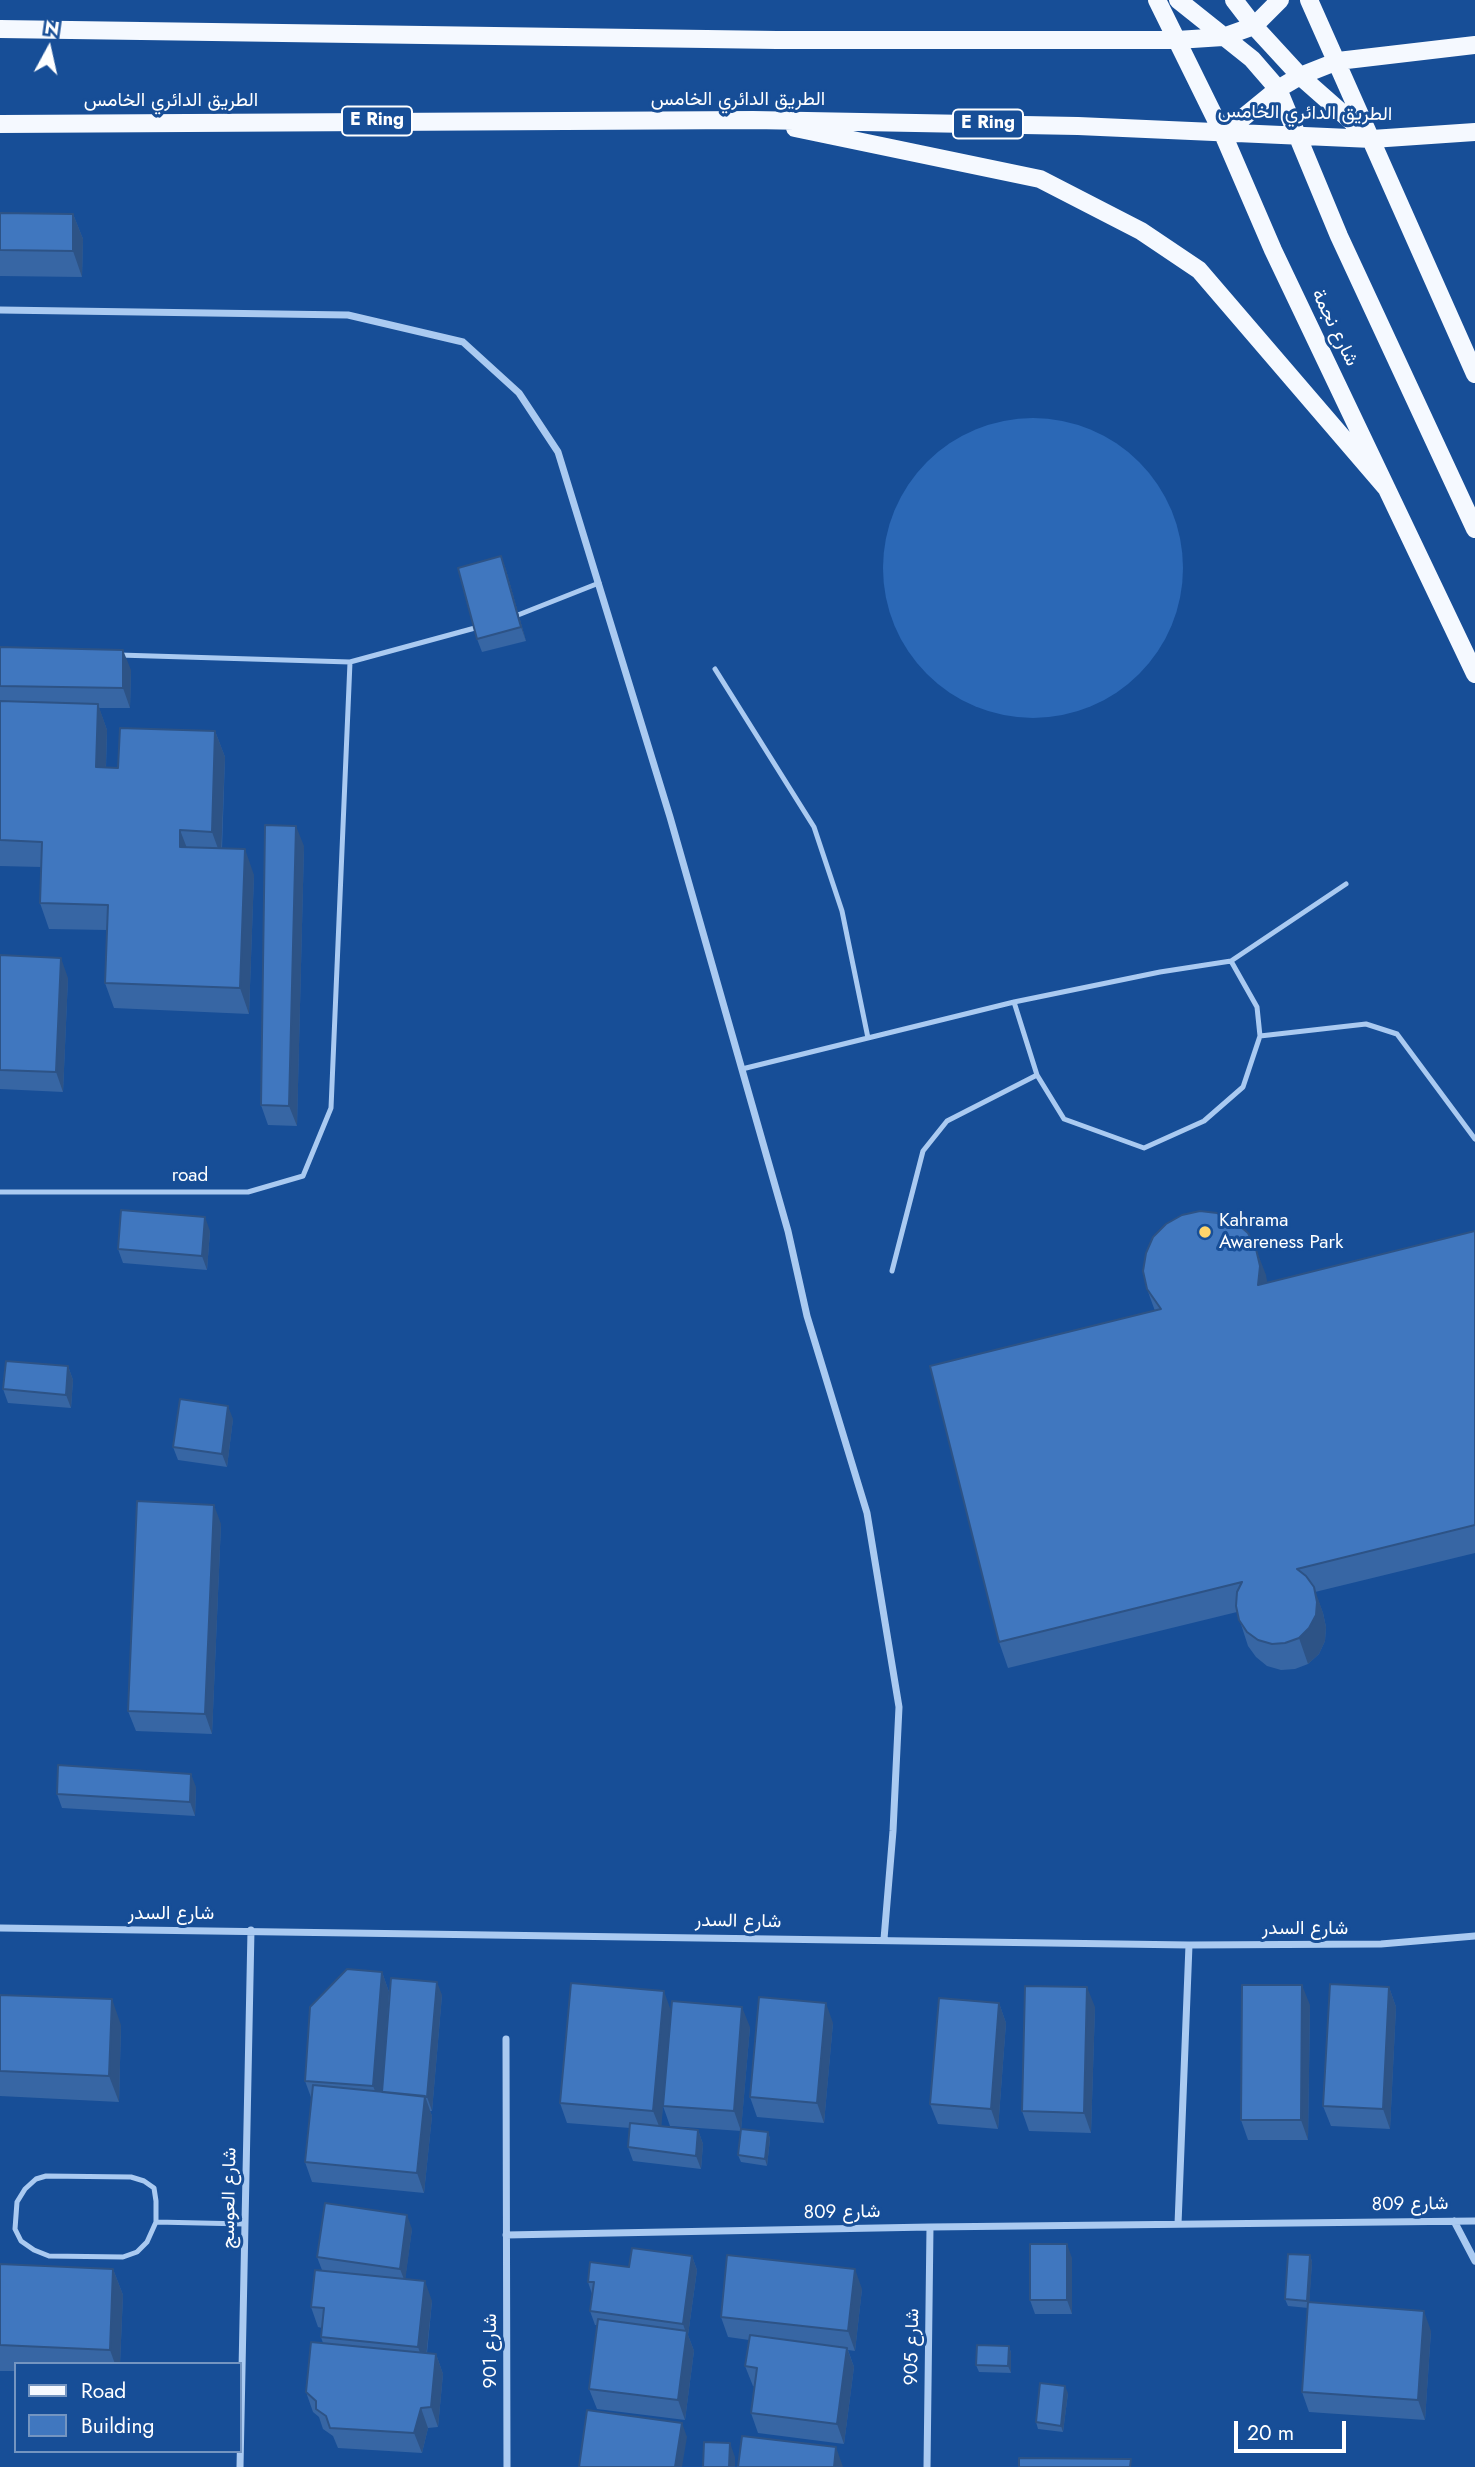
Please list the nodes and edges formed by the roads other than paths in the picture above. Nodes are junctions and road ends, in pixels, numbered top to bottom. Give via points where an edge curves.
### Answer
1 (1157, 0) edge
2 (1178, 0) edge
3 (1234, 0) edge
4 (1280, 0) edge
5 (1309, 0) edge
6 (1254, 26) junction
7 (0, 29) edge
8 (1223, 37) junction
9 (1177, 40) junction
10 (1475, 45) edge
11 (1338, 61) junction
12 (1300, 76) junction
13 (1278, 89) junction
14 (753, 120) junction
15 (0, 124) edge
16 (1475, 132) edge
17 (1223, 134) junction
18 (1298, 135) junction
19 (1372, 139) junction
20 (0, 310) edge
21 (1475, 374) edge
22 (1387, 489) junction
23 (1475, 529) edge
24 (599, 583) junction
25 (519, 615) edge
26 (475, 628) edge
27 (108, 654) edge
28 (350, 662) junction
29 (715, 669) dead end
30 (1475, 674) edge
31 (1346, 884) dead end
32 (1231, 961) junction
33 (1014, 1002) junction
34 (1261, 1037) junction
35 (868, 1038) junction
36 (742, 1069) junction
37 (1037, 1075) junction
38 (1475, 1139) edge
39 (0, 1192) edge
40 (892, 1271) dead end
41 (0, 1928) edge
42 (251, 1930) junction
43 (1475, 1936) edge
44 (884, 1939) junction
45 (1189, 1945) junction
46 (506, 2039) dead end
47 (1454, 2221) junction
48 (1475, 2221) edge
49 (156, 2222) junction
50 (245, 2224) junction
51 (1178, 2224) junction
52 (930, 2227) junction
53 (506, 2235) junction
54 (1475, 2262) edge
55 (242, 2370) edge
56 (507, 2467) edge
57 (927, 2467) edge

1 - 9 main road, شارع نجمة
2 - 8 main road
3 - 6 main road
4 - 6 main road
5 - 11 main road
6 - 8 main road
6 - 12 main road
7 - 9 main road via 777,40
8 - 9 main road
8 - 13 main road
9 - 17 main road, شارع نجمة
10 - 11 main road
11 - 12 main road
11 - 19 main road
12 - 13 main road
12 - 19 main road
13 - 17 main road
13 - 18 main road
14 - 15 main road, الطريق الدائري الخامس / E Ring
14 - 17 main road, الطريق الدائري الخامس / E Ring via 1078,126
14 - 22 main road via 1040,179 1141,231 1199,270
16 - 19 main road, الطريق الدائري الخامس / E Ring
17 - 18 main road, الطريق الدائري الخامس / E Ring
17 - 22 main road, شارع نجمة
18 - 19 main road, الطريق الدائري الخامس / E Ring
18 - 23 main road via 1339,236
19 - 21 main road
20 - 24 street via 348,315 463,342 519,393 558,452
22 - 30 main road, شارع نجمة
24 - 25 lane
24 - 36 street
26 - 28 lane
27 - 28 lane
28 - 39 lane, road via 331,1108 303,1176 248,1192
29 - 35 lane via 814,827 842,911
31 - 32 lane
32 - 33 lane
32 - 34 lane via 1257,1007
33 - 35 lane
33 - 37 lane
34 - 37 lane via 1242,1087 1204,1121 1144,1148 1064,1119
34 - 38 lane via 1366,1024 1396,1034
35 - 36 lane
36 - 44 street via 807,1316 867,1513 899,1707
37 - 40 lane via 947,1121 923,1152
41 - 42 street, شارع السدر
42 - 44 street, شارع السدر
42 - 50 street, شارع العوسج
43 - 45 street, شارع السدر via 1381,1944
44 - 45 street, شارع السدر
45 - 51 street
46 - 53 street, شارع 901
47 - 48 street, شارع 809
47 - 51 street, شارع 809
47 - 54 street
49 - 49 lane via 154,2188 144,2181 131,2176 46,2176 24,2189 17,2202 15,2229 21,2241 49,2256 124,2257 147,2242
49 - 50 lane
50 - 55 street, شارع العوسج
51 - 52 street, شارع 809
52 - 53 street, شارع 809
52 - 57 street, شارع 905
53 - 56 street, شارع 901

